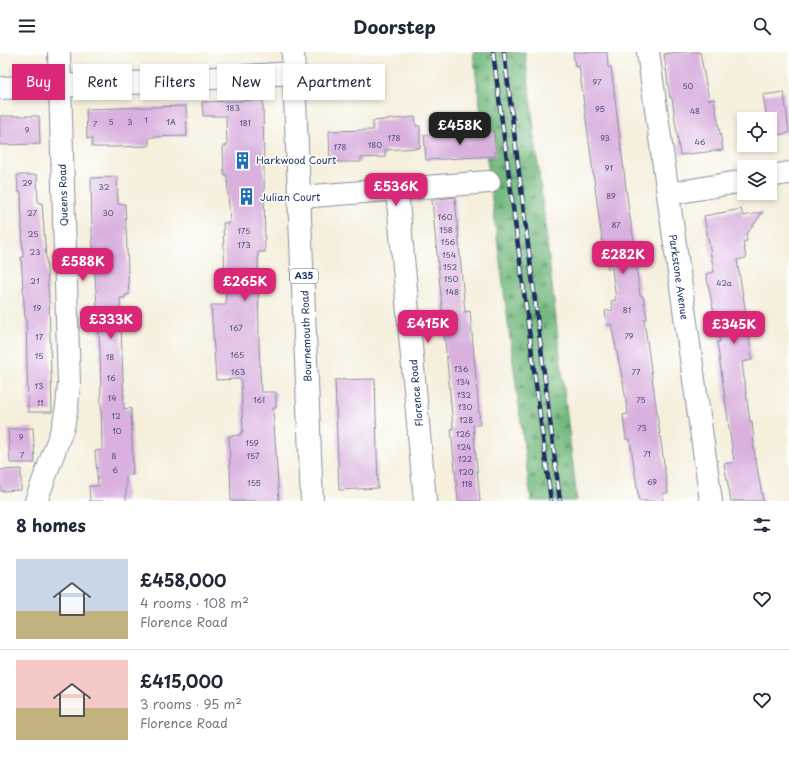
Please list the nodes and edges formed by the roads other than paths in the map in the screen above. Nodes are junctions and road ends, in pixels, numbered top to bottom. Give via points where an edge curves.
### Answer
1 (59, 52) edge
2 (293, 52) edge
3 (648, 52) edge
4 (59, 64) edge
5 (294, 64) edge
6 (283, 74) edge
7 (65, 85) edge
8 (12, 87) edge
9 (0, 88) edge
10 (60, 100) edge
11 (295, 100) edge
12 (789, 173) edge
13 (777, 175) edge
14 (489, 182) dead end
15 (737, 182) edge
16 (397, 190) junction
17 (668, 194) junction
18 (300, 197) junction
19 (36, 501) edge
20 (312, 501) edge
21 (425, 501) edge
22 (711, 501) edge

1 - 4 main road, Queens Road
2 - 5 main road, Bournemouth Road / A35
3 - 17 main road, Parkstone Avenue
6 - 7 main road
8 - 9 main road
10 - 19 main road, Queens Road via 69,384 63,428
11 - 18 main road, Bournemouth Road / A35
12 - 13 main road
14 - 16 main road
15 - 17 main road
16 - 18 main road
16 - 21 main road, Florence Road
17 - 22 main road, Parkstone Avenue
18 - 20 main road, Bournemouth Road / A35

